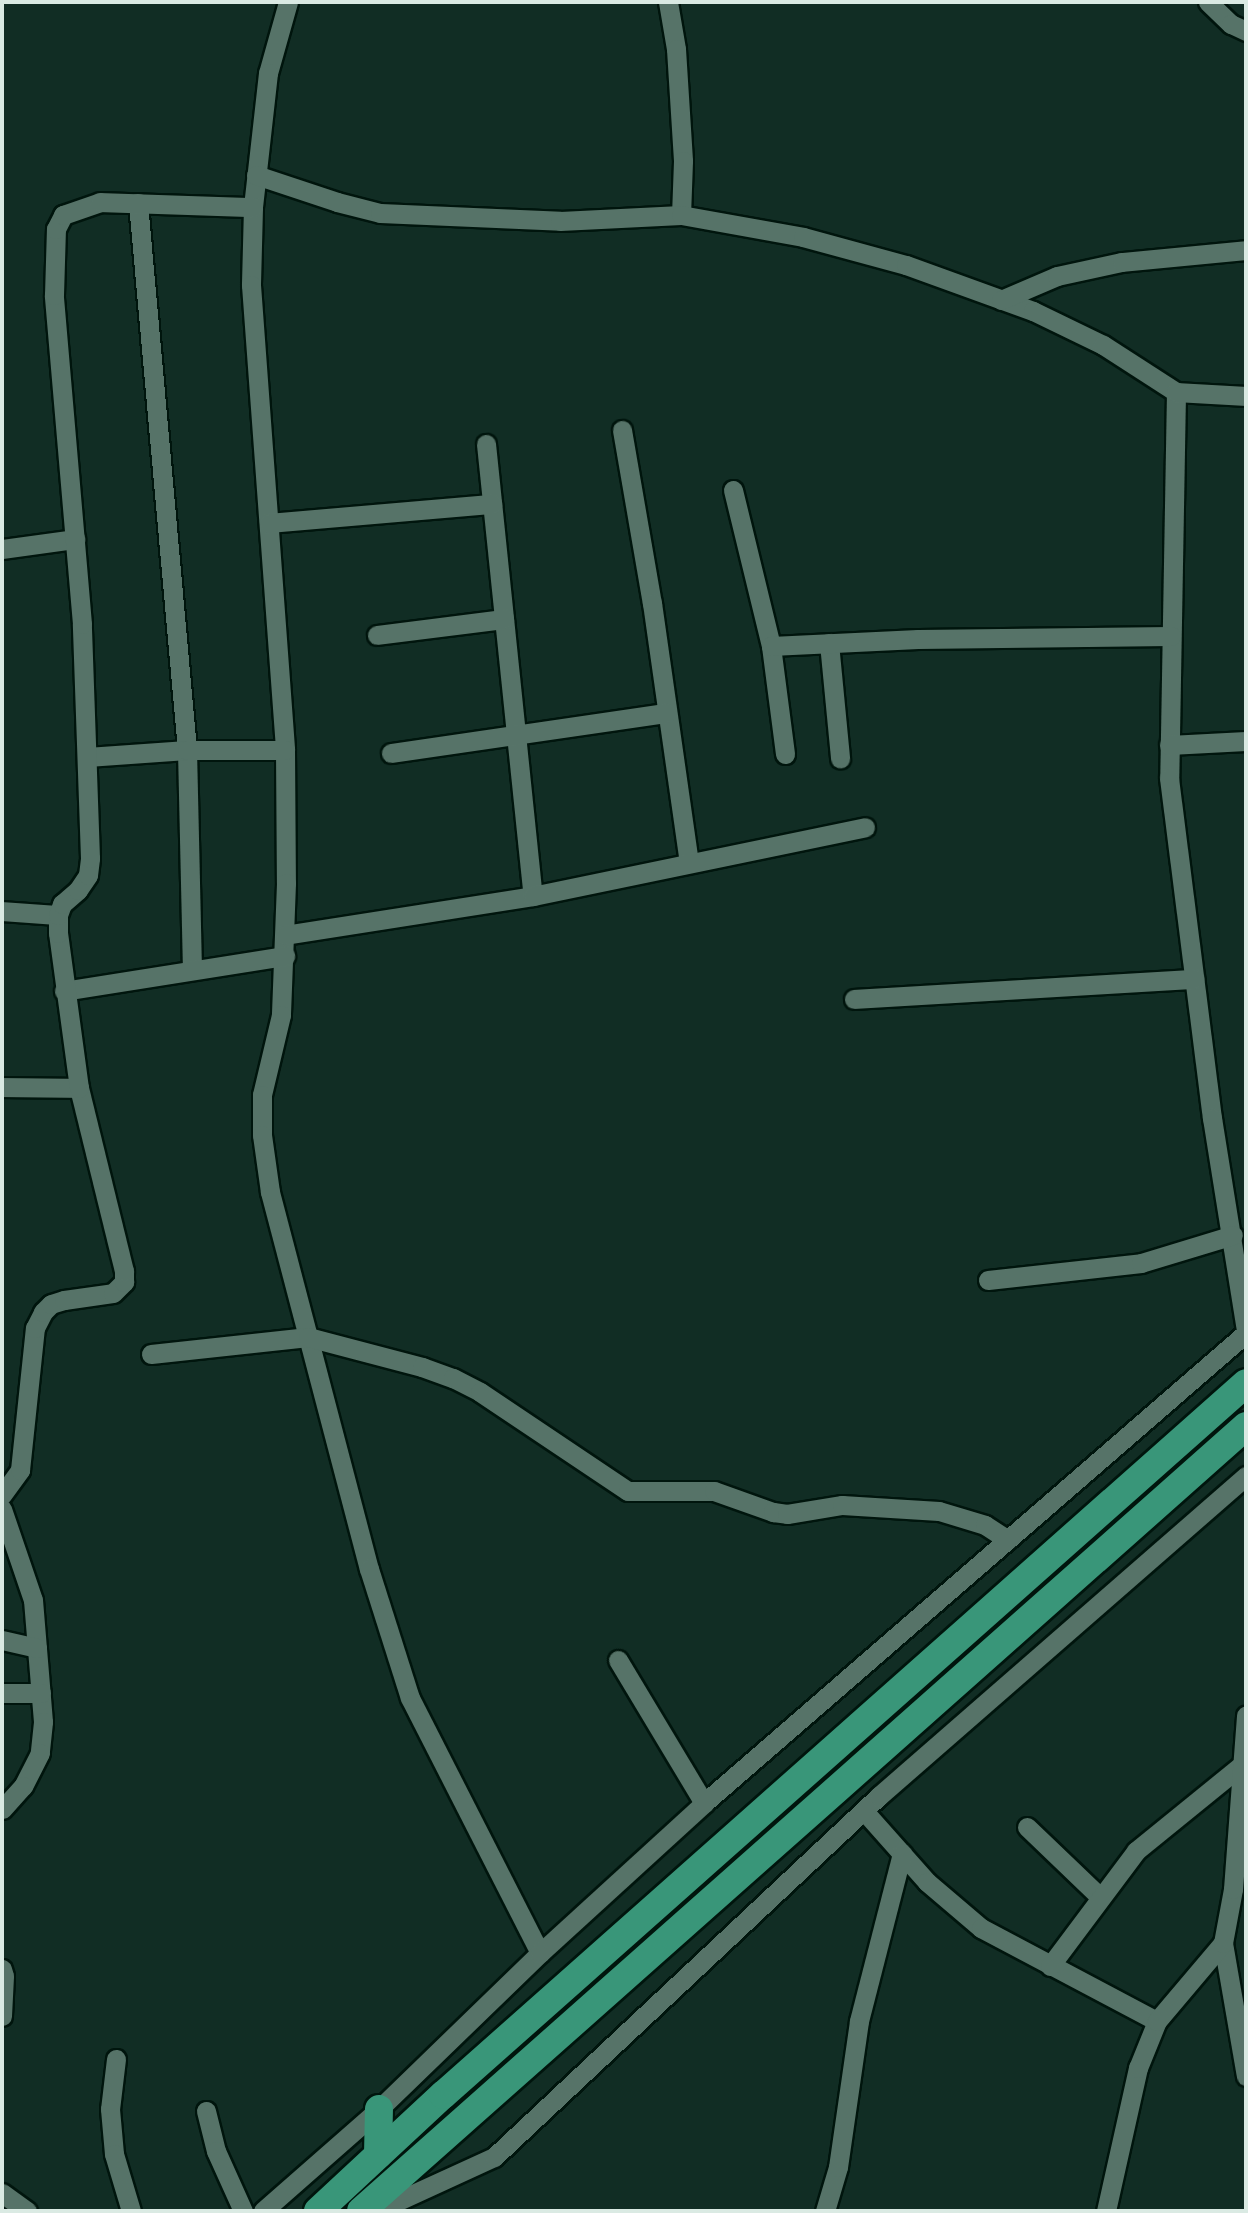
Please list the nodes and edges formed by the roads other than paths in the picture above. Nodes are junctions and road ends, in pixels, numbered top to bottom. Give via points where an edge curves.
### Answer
1 (288, 2) edge
2 (668, 2) edge
3 (1208, 2) edge
4 (1246, 31) edge
5 (256, 175) junction
6 (138, 203) junction
7 (253, 207) junction
8 (681, 215) junction
9 (1246, 250) edge
10 (1000, 300) junction
11 (1176, 392) junction
12 (1246, 396) edge
13 (622, 430) dead end
14 (486, 444) dead end
15 (733, 490) dead end
16 (492, 504) junction
17 (269, 523) junction
18 (75, 539) junction
19 (2, 548) edge
20 (504, 619) junction
21 (377, 635) dead end
22 (1171, 636) junction
23 (829, 643) junction
24 (771, 646) junction
25 (666, 713) junction
26 (517, 737) junction
27 (1246, 741) edge
28 (1169, 745) junction
29 (187, 750) junction
30 (285, 750) junction
31 (391, 752) dead end
32 (785, 754) dead end
33 (87, 757) junction
34 (840, 758) dead end
35 (865, 827) dead end
36 (689, 862) junction
37 (533, 896) junction
38 (2, 911) edge
39 (58, 915) junction
40 (285, 935) junction
41 (285, 956) junction
42 (192, 969) junction
43 (1194, 979) junction
44 (64, 991) junction
45 (854, 999) dead end
46 (2, 1087) edge
47 (79, 1088) junction
48 (1233, 1235) junction
49 (988, 1280) dead end
50 (1246, 1332) edge
51 (308, 1337) junction
52 (151, 1354) dead end
53 (1246, 1383) edge
54 (1246, 1426) edge
55 (1246, 1476) edge
56 (2, 1495) edge
57 (4, 1518) edge
58 (1008, 1540) junction
59 (2, 1640) edge
60 (37, 1648) junction
61 (618, 1660) dead end
62 (2, 1693) edge
63 (41, 1693) junction
64 (1246, 1714) edge
65 (1242, 1765) junction
66 (704, 1803) junction
67 (2, 1809) edge
68 (864, 1811) junction
69 (1027, 1827) dead end
70 (902, 1853) junction
71 (1241, 1861) edge
72 (1100, 1897) junction
73 (1223, 1943) junction
74 (540, 1953) junction
75 (1050, 1966) junction
76 (2, 1969) edge
77 (2, 2016) edge
78 (1157, 2021) junction
79 (116, 2059) dead end
80 (1246, 2076) edge
81 (379, 2109) junction
82 (206, 2111) dead end
83 (378, 2155) junction
84 (131, 2211) edge
85 (243, 2211) edge
86 (263, 2211) edge
87 (318, 2211) edge
88 (361, 2211) edge
89 (376, 2211) edge
90 (825, 2211) edge
91 (1106, 2211) edge

1 - 5 street via 268,73
2 - 8 street via 676,49 683,162
3 - 4 street via 1231,24
5 - 7 street
5 - 8 street via 380,213 560,221
6 - 7 street
6 - 18 street via 100,202 79,208 63,215 56,229 54,295
6 - 29 street
7 - 17 street via 251,285
8 - 10 street via 803,237 906,265
9 - 10 street via 1056,275
10 - 11 street via 1103,345
11 - 12 street
11 - 22 street
13 - 25 street
14 - 16 street
15 - 24 street
16 - 17 street
16 - 20 street
17 - 30 street
18 - 19 street
18 - 33 street
20 - 21 street
20 - 26 street
22 - 23 street
22 - 28 street
23 - 24 street
23 - 34 street
24 - 32 street
25 - 26 street
25 - 36 street
26 - 31 street
26 - 37 street
27 - 28 street
28 - 43 street via 1169,778
29 - 30 street
29 - 33 street
29 - 42 street
30 - 40 street
33 - 39 street via 88,874
35 - 36 street
36 - 37 street
37 - 40 street
38 - 39 street
39 - 44 street
40 - 41 street
41 - 42 street
41 - 51 street via 281,1015 262,1094 262,1135 270,1192
42 - 44 street
43 - 45 street
43 - 48 street
44 - 47 street
46 - 47 street
47 - 56 street via 124,1282 113,1293 64,1300 43,1312 35,1328 20,1470
48 - 49 street via 1141,1263
48 - 50 street
50 - 58 street
51 - 52 street
51 - 58 street via 453,1378 628,1491 714,1491 787,1514 842,1505 939,1511 985,1525
51 - 74 street via 369,1569 410,1698
53 - 83 highway
54 - 88 highway
55 - 68 street
57 - 60 street via 33,1600
58 - 66 street
59 - 60 street
60 - 63 street
61 - 66 street
62 - 63 street
63 - 67 street via 40,1753 23,1786
64 - 65 street
65 - 71 street
65 - 72 street via 1136,1851
66 - 74 street
68 - 70 street
68 - 89 street via 494,2157
69 - 72 street
70 - 75 street via 927,1882 981,1928
70 - 90 street via 859,2021 838,2166
71 - 73 street
72 - 75 street
73 - 78 street
73 - 80 street
74 - 81 street
75 - 78 street
76 - 77 street
78 - 91 street via 1138,2068
79 - 84 street via 110,2109 114,2154
81 - 83 highway
81 - 86 street
82 - 85 street via 216,2151
83 - 87 highway

